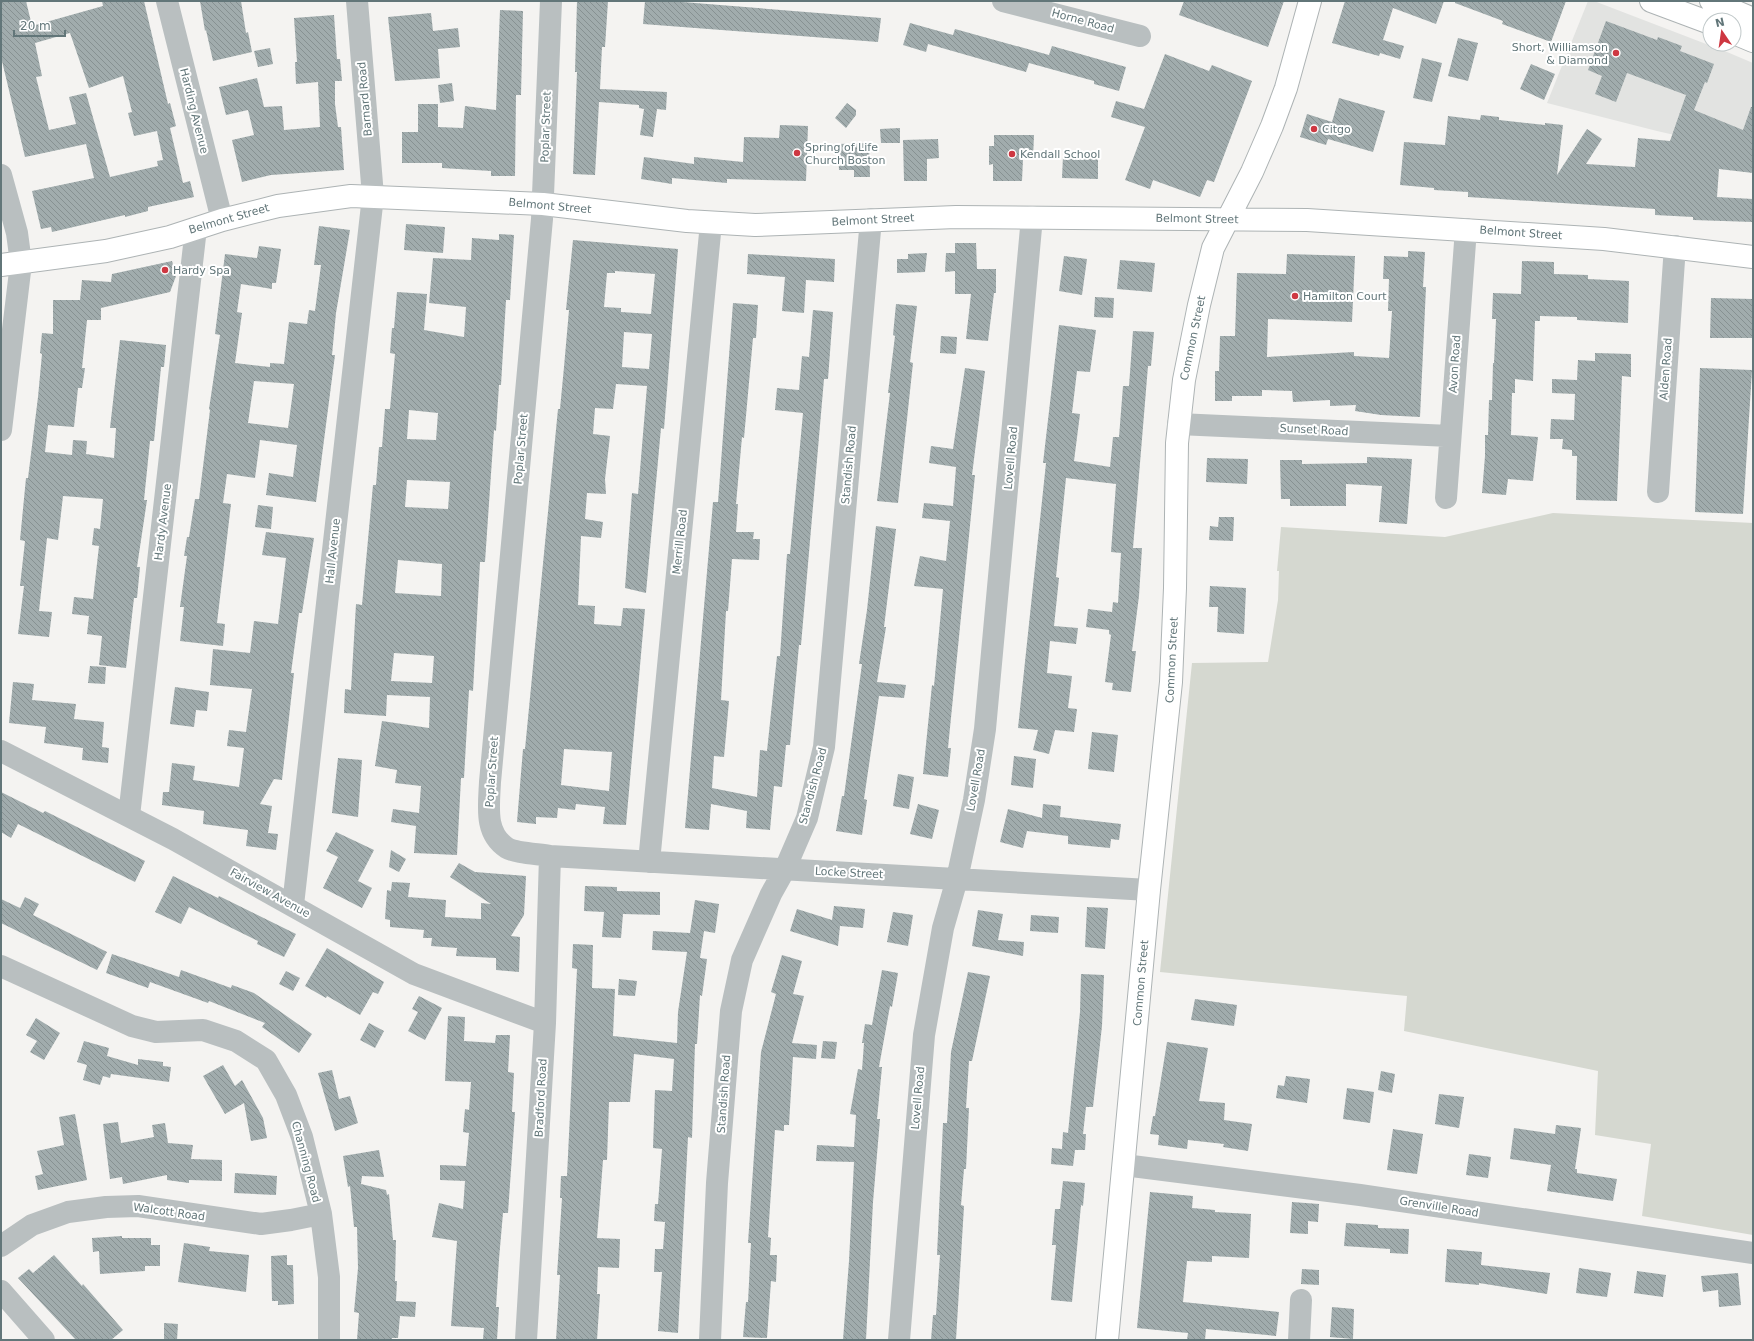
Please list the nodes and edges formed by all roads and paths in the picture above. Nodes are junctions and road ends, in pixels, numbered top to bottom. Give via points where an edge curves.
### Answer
1 (167, 1) edge
2 (357, 1) edge
3 (551, 1) edge
4 (1003, 1) edge
5 (1310, 1) edge
6 (1651, 1) edge
7 (1031, 4) edge
8 (1710, 10) edge
9 (1753, 19) edge
10 (1140, 36) dead end
11 (1742, 36) edge
12 (1753, 41) edge
13 (1, 175) edge
14 (373, 196) junction
15 (543, 204) junction
16 (1032, 217) junction
17 (871, 219) junction
18 (1228, 219) junction
19 (222, 220) junction
20 (711, 223) junction
21 (196, 228) junction
22 (1466, 229) junction
23 (1675, 246) junction
24 (1753, 256) edge
25 (11, 264) edge
26 (1178, 424) junction
27 (1, 430) edge
28 (1450, 436) junction
29 (1658, 492) dead end
30 (1446, 498) dead end
31 (1, 751) edge
32 (129, 816) junction
33 (550, 856) junction
34 (649, 862) junction
35 (785, 869) junction
36 (956, 879) junction
37 (1149, 890) junction
38 (293, 905) junction
39 (1, 966) edge
40 (545, 1023) junction
41 (1124, 1165) junction
42 (320, 1214) junction
43 (1, 1246) edge
44 (1753, 1254) edge
45 (1, 1291) edge
46 (1300, 1300) dead end
47 (44, 1340) edge
48 (329, 1340) edge
49 (526, 1340) edge
50 (710, 1340) edge
51 (899, 1340) edge
52 (1107, 1340) edge
53 (1299, 1340) edge

1 - 19 street, Harding Avenue
2 - 14 street, Barnard Road
3 - 15 street, Poplar Street
4 - 7 street, Horne Road
5 - 18 main road, Common Street via 1286,88 1272,126
6 - 8 main road
7 - 10 street, Horne Road
8 - 9 main road
11 - 12 main road
13 - 25 street via 17,233
14 - 15 main road, Belmont Street
14 - 19 main road, Belmont Street via 351,196 285,205
14 - 38 street, Hall Avenue
15 - 20 main road, Belmont Street
15 - 33 street, Poplar Street via 488,817 494,834 508,848
16 - 17 main road, Belmont Street
16 - 18 main road, Belmont Street
16 - 36 street, Lovell Road via 985,729 974,800
17 - 20 main road, Belmont Street via 771,225
17 - 35 street, Standish Road via 824,747 806,818
18 - 22 main road, Belmont Street via 1301,220
18 - 26 main road, Common Street via 1213,248 1199,305
19 - 21 main road, Belmont Street
20 - 34 street, Merrill Road
21 - 25 main road, Belmont Street via 139,245
21 - 32 street, Hardy Avenue
22 - 23 main road, Belmont Street
22 - 28 street, Avon Road
23 - 24 main road, Belmont Street
23 - 29 street, Alden Road
25 - 27 street
26 - 28 street, Sunset Road
26 - 37 main road, Common Street via 1174,649
28 - 30 street, Avon Road
31 - 32 street, Fairview Avenue
32 - 38 street, Fairview Avenue
33 - 34 street, Locke Street
33 - 40 street, Bradford Road
34 - 35 street, Locke Street
35 - 36 street, Locke Street
35 - 50 street, Standish Road via 742,960 730,1011 717,1183
36 - 37 street, Locke Street
36 - 51 street, Lovell Road via 943,928 924,1035
37 - 41 main road, Common Street
38 - 40 street, Fairview Avenue via 414,974
39 - 42 street, Channing Road via 132,1026 156,1032 203,1030 236,1040 266,1060 286,1095 302,1137
40 - 49 street, Bradford Road
41 - 44 street, Grenville Road via 1360,1195
41 - 52 main road, Common Street
42 - 43 street, Walcott Road via 261,1224 138,1206 106,1207 68,1212 32,1225
42 - 48 street, Channing Road via 329,1277
45 - 47 street
46 - 53 street

